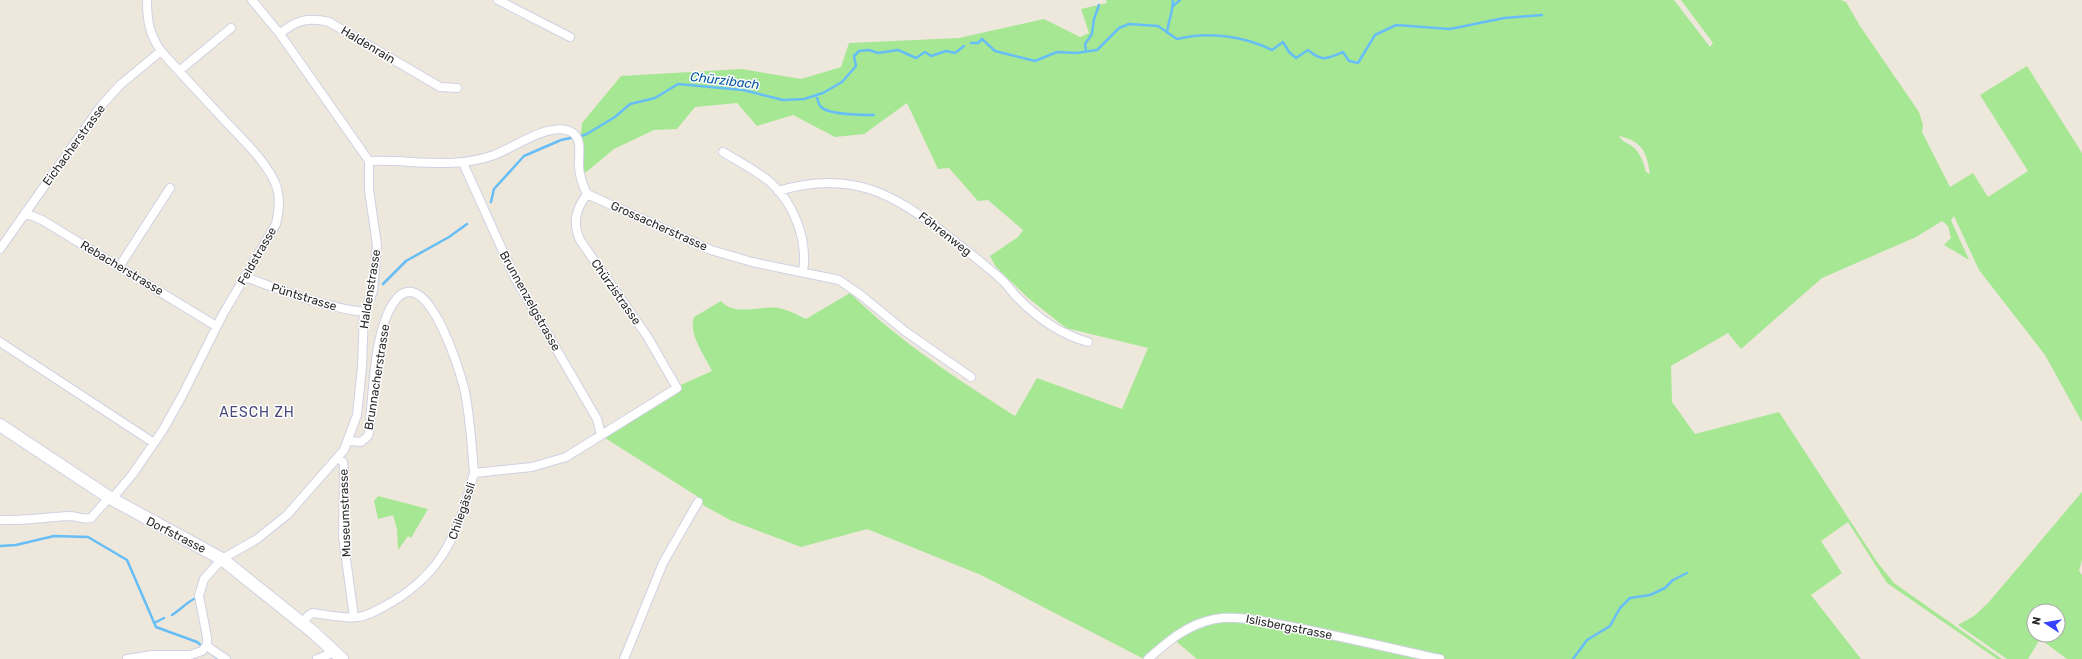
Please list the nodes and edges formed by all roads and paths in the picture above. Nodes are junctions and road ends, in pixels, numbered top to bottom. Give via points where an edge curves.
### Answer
1 (147, 0) edge
2 (252, 0) edge
3 (498, 0) edge
4 (231, 28) dead end
5 (280, 34) junction
6 (570, 37) dead end
7 (161, 51) junction
8 (179, 71) junction
9 (457, 88) dead end
10 (723, 152) dead end
11 (369, 161) junction
12 (463, 164) junction
13 (170, 188) dead end
14 (778, 191) junction
15 (587, 194) junction
16 (25, 213) junction
17 (0, 249) edge
18 (119, 267) junction
19 (803, 272) junction
20 (245, 276) junction
21 (364, 312) junction
22 (216, 326) junction
23 (0, 342) edge
24 (1088, 342) dead end
25 (971, 377) dead end
26 (677, 388) joint
27 (0, 425) edge
28 (601, 435) junction
29 (348, 441) junction
30 (154, 443) junction
31 (338, 458) junction
32 (474, 473) junction
33 (110, 498) junction
34 (698, 502) dead end
35 (0, 520) edge
36 (222, 559) junction
37 (354, 617) junction
38 (302, 623) junction
39 (205, 648) junction
40 (338, 655) edge
41 (127, 659) edge
42 (226, 659) edge
43 (317, 659) edge
44 (624, 659) edge
45 (1148, 659) edge
46 (1440, 659) edge

1 - 7 street, Feldstrasse via 147,22
2 - 5 street
3 - 6 street
4 - 8 street
5 - 9 street, Haldenrain via 299,21 315,18 329,22 440,87
5 - 11 street
7 - 8 street, Feldstrasse
7 - 16 street, Eichacherstrasse via 120,85 101,106
8 - 20 street, Feldstrasse via 247,144 277,186 279,197 276,224
10 - 14 street via 759,174
11 - 12 street
11 - 21 street, Haldenstrasse via 369,190 377,245 373,291
12 - 15 street via 495,155 538,134 564,129 576,137 579,168
12 - 28 street, Brunnenzelgstrasse via 515,278 597,419
13 - 18 street
14 - 19 street via 790,206 802,236 805,255
14 - 24 street, Föhrenweg via 819,182 873,189 895,198 918,212 981,262 1032,312 1048,324 1070,337
15 - 19 street, Grossacherstrasse via 711,250 752,262
15 - 26 street, Chürzistrasse via 579,205 575,230 647,336
16 - 17 street, Eichacherstrasse
16 - 18 street, Rebacherstrasse via 42,220
18 - 22 street, Rebacherstrasse
19 - 25 street, Grossacherstrasse via 839,280 906,332
20 - 21 street, Püntstrasse via 304,298
20 - 22 street, Feldstrasse
21 - 29 street, Haldenstrasse via 357,415
22 - 30 street, Feldstrasse via 182,396
23 - 30 street
26 - 28 street, Chilegässli
27 - 33 street, Dorfstrasse
28 - 32 street, Chilegässli via 559,459 532,467
29 - 31 street, Haldenstrasse
29 - 32 street, Brunnacherstrasse via 361,442 368,436 378,353 389,310 403,294 416,292 422,295 432,309 451,346 469,414
30 - 33 street, Feldstrasse via 132,475
31 - 36 street, Haldenstrasse via 287,515 256,539
31 - 37 street, Museumstrasse via 343,462 344,469 343,537
32 - 37 street, Chilegässli via 465,508 454,536 433,569 404,595 374,612
33 - 35 street, Feldstrasse via 91,518 71,516
33 - 36 street, Dorfstrasse
34 - 44 street via 663,563
36 - 38 street, Dorfstrasse
36 - 39 street, Haldenstrasse via 204,579 200,588 200,606 207,637
37 - 38 street, Chilegässli via 313,613
38 - 40 street, Dorfstrasse
39 - 41 street via 190,655 152,655
39 - 42 street
40 - 43 street
45 - 46 street, Islisbergstrasse via 1172,637 1189,628 1215,619 1242,618 1316,631

